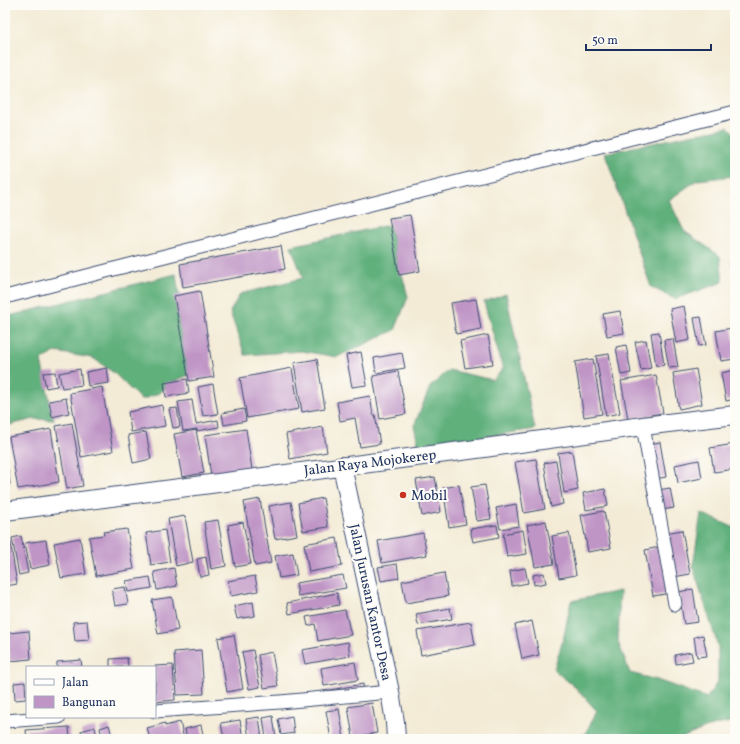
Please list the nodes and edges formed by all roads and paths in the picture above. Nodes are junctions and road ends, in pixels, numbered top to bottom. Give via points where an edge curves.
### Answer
1 (735, 112) edge
2 (5, 297) edge
3 (735, 415) edge
4 (643, 426) junction
5 (342, 466) junction
6 (5, 511) edge
7 (676, 604) dead end
8 (390, 692) junction
9 (156, 711) edge
10 (46, 718) edge
11 (5, 721) edge
12 (396, 739) edge

1 - 2 street
3 - 4 main road, Jalan Raya Mojokerep
4 - 5 main road, Jalan Raya Mojokerep
4 - 7 street
5 - 6 main road, Jalan Raya Mojokerep
5 - 8 main road, Jalan Jurusan Kantor Desa
8 - 9 street
8 - 12 main road, Jalan Jurusan Kantor Desa
10 - 11 street

